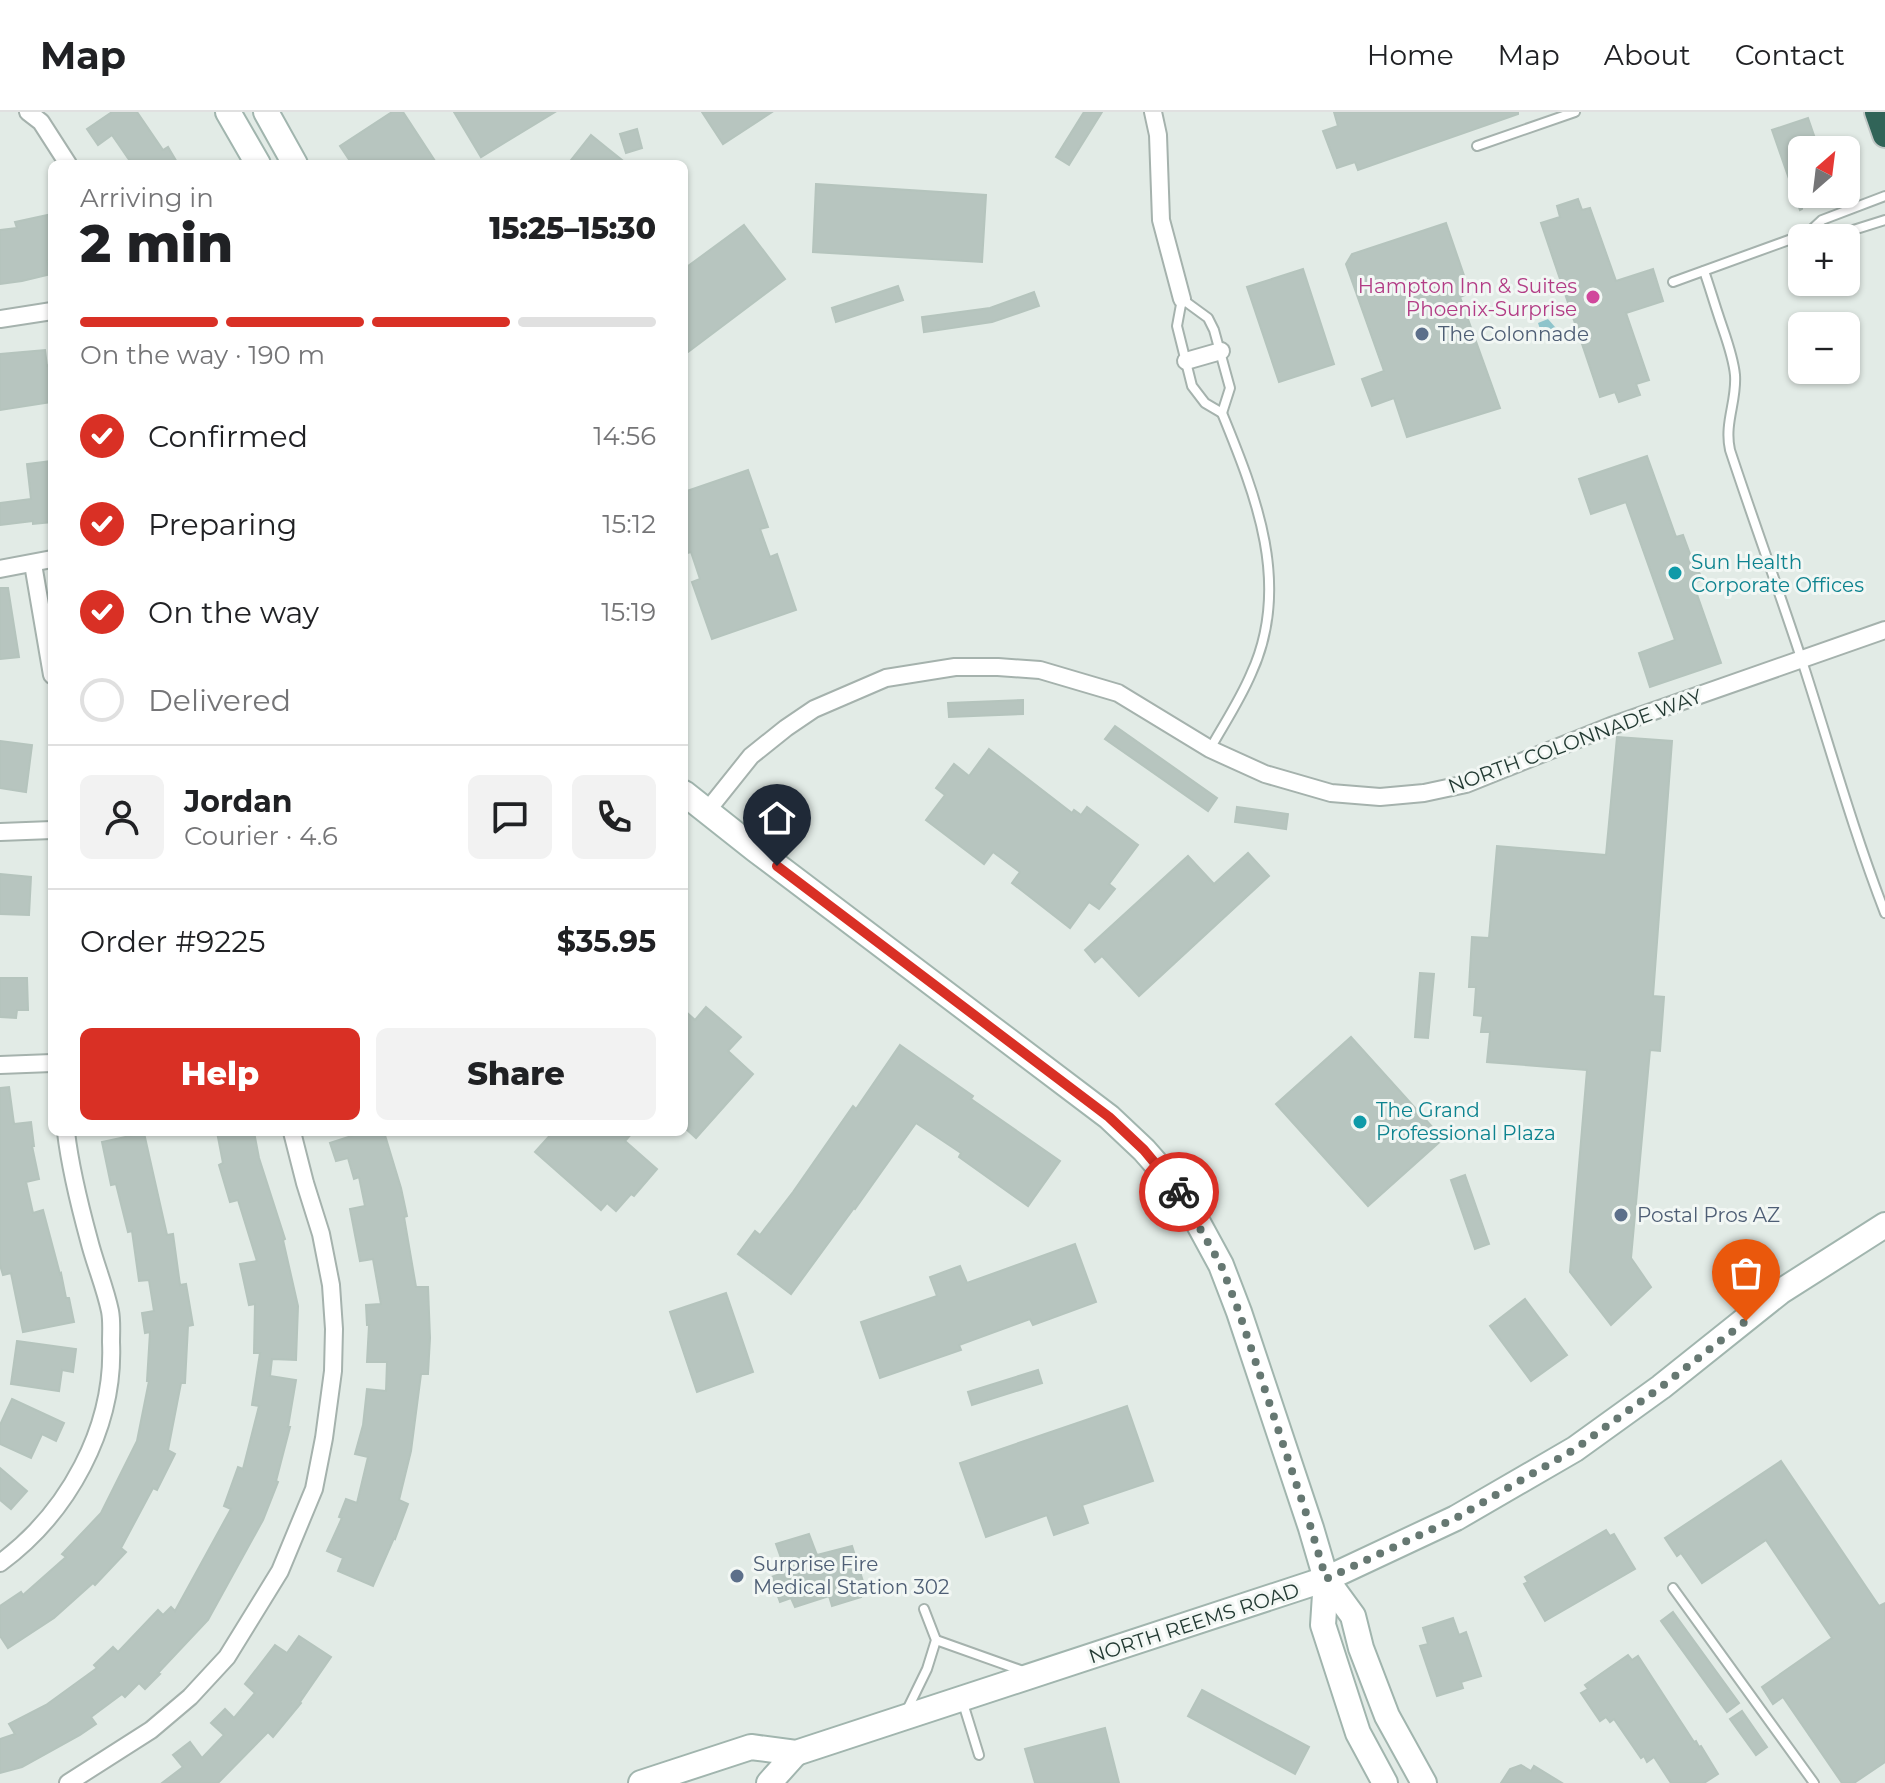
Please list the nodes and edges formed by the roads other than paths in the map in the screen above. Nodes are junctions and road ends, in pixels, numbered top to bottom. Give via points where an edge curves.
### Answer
1 (28, 112) edge
2 (228, 112) edge
3 (266, 112) edge
4 (1153, 112) edge
5 (1573, 112) edge
6 (1877, 112) edge
7 (1885, 135) edge
8 (1477, 146) dead end
9 (66, 160) edge
10 (256, 160) edge
11 (293, 160) edge
12 (1885, 196) edge
13 (1885, 220) edge
14 (1818, 224) edge
15 (1860, 228) edge
16 (1788, 240) edge
17 (1704, 271) junction
18 (1673, 282) dead end
19 (1182, 299) junction
20 (48, 312) edge
21 (0, 319) edge
22 (1221, 351) junction
23 (1186, 361) junction
24 (1222, 413) junction
25 (48, 560) edge
26 (33, 564) junction
27 (0, 569) edge
28 (1885, 630) edge
29 (48, 652) edge
30 (1802, 660) junction
31 (1210, 749) junction
32 (688, 796) edge
33 (707, 811) junction
34 (48, 830) edge
35 (0, 832) edge
36 (1885, 913) edge
37 (48, 1063) edge
38 (0, 1065) edge
39 (67, 1136) edge
40 (293, 1136) edge
41 (1885, 1225) edge
42 (0, 1563) edge
43 (1326, 1579) junction
44 (1673, 1588) dead end
45 (924, 1609) dead end
46 (936, 1640) junction
47 (1034, 1675) junction
48 (962, 1700) junction
49 (904, 1718) junction
50 (796, 1753) junction
51 (979, 1755) dead end
52 (68, 1783) edge
53 (641, 1783) edge
54 (769, 1783) edge
55 (1385, 1783) edge
56 (1424, 1783) edge
57 (1814, 1783) edge

1 - 9 street via 41,122
2 - 10 street
3 - 11 street
4 - 19 street via 1161,220
5 - 8 lane
6 - 7 highway
12 - 14 lane
13 - 15 lane
16 - 17 lane
17 - 18 lane
17 - 30 lane via 1735,374 1730,450
19 - 22 lane via 1208,318
19 - 23 lane via 1177,326
20 - 21 street
22 - 23 street
22 - 24 lane via 1230,388
23 - 24 lane via 1199,397
24 - 31 lane via 1250,483 1271,598 1252,673
25 - 26 street
26 - 27 street
26 - 29 street
28 - 30 street, NORTH COLONNADE WAY
30 - 31 street, NORTH COLONNADE WAY via 1466,784 1424,793 1331,793 1265,774
30 - 36 lane
31 - 33 street, NORTH COLONNADE WAY via 1118,693 1078,680 1040,670 955,667 886,678 814,709 751,756
32 - 33 street
33 - 43 street via 1109,1117 1173,1183 1225,1277
34 - 35 street
37 - 38 street
39 - 42 street via 110,1313 108,1396 84,1465 51,1516
40 - 52 street via 321,1234 334,1329 333,1371 314,1489 280,1571 227,1657 151,1730
41 - 43 street, NORTH REEMS ROAD via 1780,1292 1575,1449 1456,1518
43 - 47 street, NORTH REEMS ROAD
43 - 55 street via 1323,1625 1358,1733
43 - 56 street via 1353,1616 1387,1716
44 - 57 lane
45 - 46 lane
46 - 47 lane
46 - 49 lane
47 - 48 street, NORTH REEMS ROAD
48 - 49 street, NORTH REEMS ROAD
48 - 51 lane
49 - 50 street, NORTH REEMS ROAD
50 - 53 street, NORTH REEMS ROAD via 751,1747
50 - 54 street

